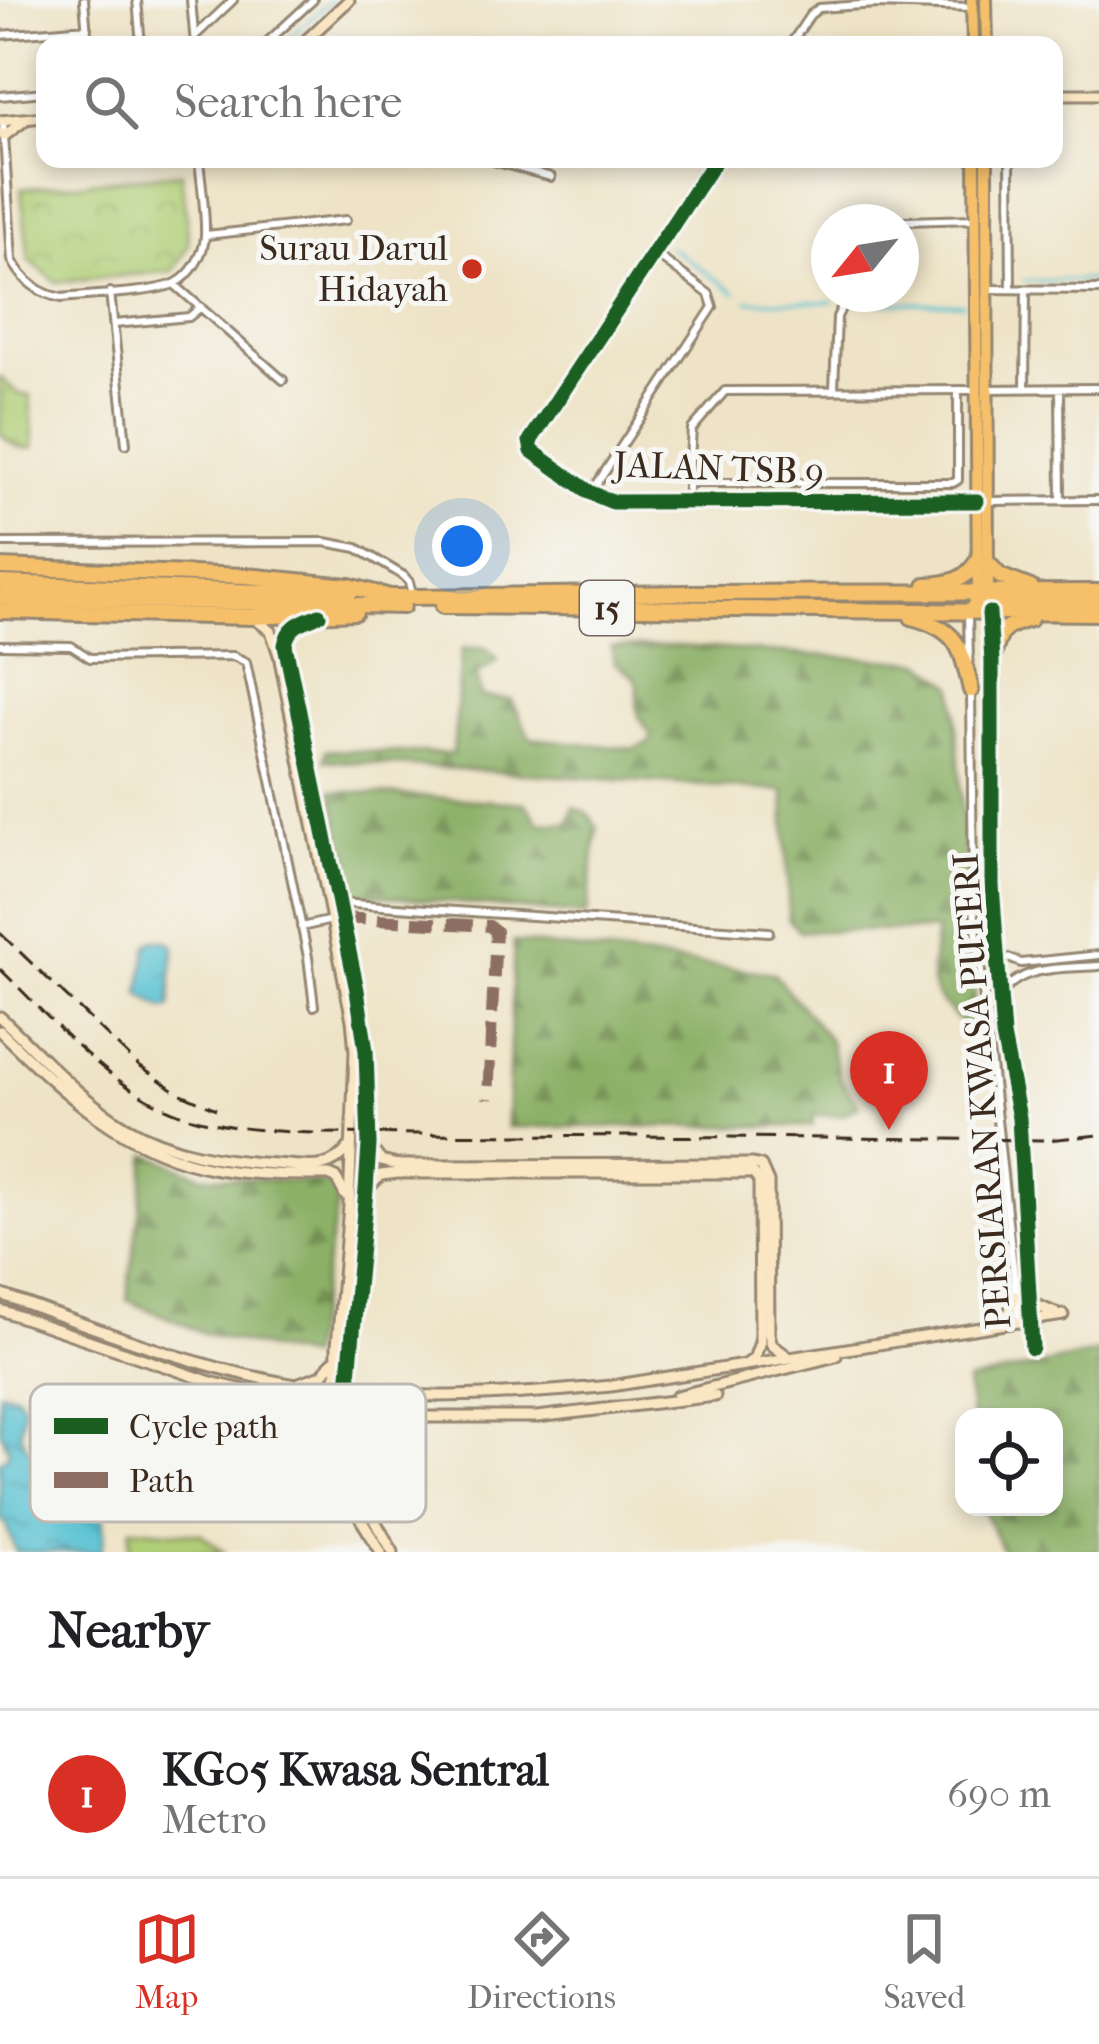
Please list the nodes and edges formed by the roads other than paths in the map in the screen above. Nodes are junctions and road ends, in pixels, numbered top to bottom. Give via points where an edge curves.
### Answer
1 (84, 0) edge
2 (137, 0) edge
3 (191, 0) edge
4 (233, 0) edge
5 (313, 0) edge
6 (349, 0) edge
7 (986, 0) edge
8 (876, 2) edge
9 (972, 4) edge
10 (87, 28) junction
11 (0, 35) edge
12 (87, 36) edge
13 (140, 36) edge
14 (195, 36) edge
15 (199, 36) edge
16 (274, 36) edge
17 (313, 36) edge
18 (796, 36) edge
19 (974, 36) edge
20 (987, 36) edge
21 (36, 93) edge
22 (1063, 94) edge
23 (1099, 94) edge
24 (0, 96) edge
25 (28, 118) junction
26 (36, 118) edge
27 (2, 121) edge
28 (2, 134) edge
29 (200, 168) edge
30 (518, 168) edge
31 (710, 168) edge
32 (976, 168) edge
33 (986, 168) edge
34 (1010, 168) edge
35 (3, 174) edge
36 (551, 177) dead end
37 (981, 219) junction
38 (346, 220) dead end
39 (919, 221) edge
40 (205, 235) junction
41 (10, 237) junction
42 (0, 238) edge
43 (654, 253) junction
44 (175, 284) junction
45 (988, 289) junction
46 (1011, 289) junction
47 (1026, 289) junction
48 (1099, 290) edge
49 (110, 292) junction
50 (201, 308) junction
51 (839, 312) edge
52 (114, 324) junction
53 (283, 380) dead end
54 (1060, 388) junction
55 (1099, 388) edge
56 (834, 389) junction
57 (982, 389) junction
58 (1025, 389) junction
59 (958, 391) junction
60 (126, 444) dead end
61 (688, 482) junction
62 (592, 493) junction
63 (1061, 500) junction
64 (1099, 500) edge
65 (982, 501) junction
66 (687, 502) junction
67 (0, 542) edge
68 (982, 560) junction
69 (0, 567) edge
70 (0, 583) edge
71 (1046, 592) junction
72 (1099, 592) edge
73 (625, 594) junction
74 (826, 594) junction
75 (0, 597) edge
76 (390, 597) junction
77 (412, 597) junction
78 (1099, 603) edge
79 (326, 604) junction
80 (981, 604) junction
81 (0, 611) edge
82 (892, 612) junction
83 (1099, 613) edge
84 (1047, 614) junction
85 (252, 617) junction
86 (0, 645) edge
87 (992, 661) junction
88 (971, 690) junction
89 (338, 903) junction
90 (336, 919) junction
91 (301, 927) junction
92 (769, 932) dead end
93 (996, 949) junction
94 (1099, 955) edge
95 (1099, 966) edge
96 (999, 998) junction
97 (314, 1006) dead end
98 (0, 1017) edge
99 (0, 1031) edge
100 (368, 1145) junction
101 (350, 1146) junction
102 (757, 1170) junction
103 (367, 1190) junction
104 (349, 1206) junction
105 (1028, 1293) junction
106 (0, 1294) edge
107 (1015, 1296) junction
108 (0, 1310) edge
109 (1024, 1321) junction
110 (972, 1329) junction
111 (875, 1345) junction
112 (337, 1346) junction
113 (350, 1348) junction
114 (1032, 1348) dead end
115 (790, 1358) junction
116 (744, 1367) junction
117 (218, 1384) edge
118 (288, 1384) edge
119 (297, 1384) edge
120 (340, 1384) edge
121 (341, 1384) edge
122 (363, 1384) edge
123 (426, 1396) edge
124 (715, 1396) dead end
125 (658, 1403) junction
126 (426, 1417) edge
127 (364, 1522) edge
128 (376, 1522) edge
129 (381, 1552) edge
130 (393, 1552) edge

1 - 10 street
2 - 13 street
3 - 14 street
4 - 15 street
5 - 16 street
6 - 17 street
7 - 20 main road
8 - 9 street
8 - 18 street via 818,8
9 - 19 main road
10 - 11 street
10 - 12 street
21 - 24 street
22 - 23 street
25 - 26 street
25 - 27 street
25 - 28 street
27 - 28 street
28 - 35 street
29 - 40 street
30 - 36 street
31 - 43 street, JALAN TSB 9
32 - 37 main road
33 - 37 main road
34 - 46 street
35 - 41 street
37 - 39 street
37 - 45 main road
37 - 57 main road
38 - 40 street
40 - 44 street via 195,265
41 - 42 street
41 - 49 street via 21,275 49,295
43 - 62 street via 709,294 713,308
43 - 62 street, JALAN TSB 9 via 530,441 532,451
44 - 49 street
44 - 50 street
45 - 46 street
45 - 57 main road
46 - 47 street
47 - 48 street
47 - 58 street
49 - 52 street
50 - 52 street via 189,317
50 - 53 street
51 - 56 street
52 - 60 street
54 - 55 street
54 - 58 street
54 - 63 street
56 - 59 street
56 - 61 street via 720,394 692,429
57 - 58 street
57 - 59 street
57 - 65 main road
59 - 61 street via 952,483
61 - 66 street
62 - 66 street, JALAN TSB 9 via 614,502
63 - 64 street, JALAN TSB 9
63 - 65 street, JALAN TSB 9
65 - 66 street, JALAN TSB 9
65 - 68 main road
67 - 77 street via 342,544 404,576
68 - 71 highway via 1010,582
68 - 74 highway via 947,584
68 - 80 main road
69 - 76 highway, 15 via 246,576
70 - 79 highway
71 - 72 highway, 15
71 - 80 highway, 15
73 - 74 highway, 15
73 - 77 highway, 15
73 - 80 highway
74 - 80 highway, 15
75 - 79 highway
76 - 77 highway, 15
76 - 79 highway
78 - 80 highway
79 - 82 highway, 15
79 - 85 highway
79 - 89 street via 294,626 285,645
80 - 82 highway, 15
80 - 84 highway, 15
80 - 87 street, PERSIARAN KWASA PUTERI
80 - 88 street, PERSIARAN KWASA PUTERI via 967,627
81 - 85 highway
82 - 88 highway via 928,621 956,640
83 - 84 highway, 15
84 - 87 highway via 1005,629
85 - 90 street via 271,631 279,655
86 - 91 street via 71,646 90,658 246,662
87 - 93 street, PERSIARAN KWASA PUTERI
88 - 107 street, PERSIARAN KWASA PUTERI via 974,899
89 - 90 street
89 - 92 street
90 - 91 street
90 - 100 street via 366,1051
90 - 101 street via 355,1051
91 - 97 street
93 - 94 street via 1021,963
93 - 96 street, PERSIARAN KWASA PUTERI
95 - 96 street via 1033,972 1006,985
96 - 105 street, PERSIARAN KWASA PUTERI via 1019,1118
98 - 101 street via 91,1102 163,1144 237,1161 318,1166
99 - 104 street via 118,1132 218,1169 329,1175
100 - 102 street via 397,1165
100 - 103 street
101 - 104 street
102 - 103 street via 398,1173 381,1175
102 - 115 street via 768,1183 769,1334
102 - 116 street via 760,1342
103 - 113 street
104 - 112 street
105 - 109 street, PERSIARAN KWASA PUTERI
105 - 109 street via 1045,1311 1063,1315
106 - 118 street via 218,1369
107 - 109 street, PERSIARAN KWASA PUTERI
107 - 110 street via 1000,1321
108 - 117 street
109 - 110 street
109 - 114 street, PERSIARAN KWASA PUTERI
110 - 111 street
111 - 115 street
111 - 125 street
112 - 119 street via 328,1370
112 - 120 street
113 - 121 street
113 - 122 street via 351,1372
115 - 116 street
116 - 123 street via 562,1391
124 - 125 street
125 - 126 street via 537,1417
127 - 129 street
128 - 130 street

